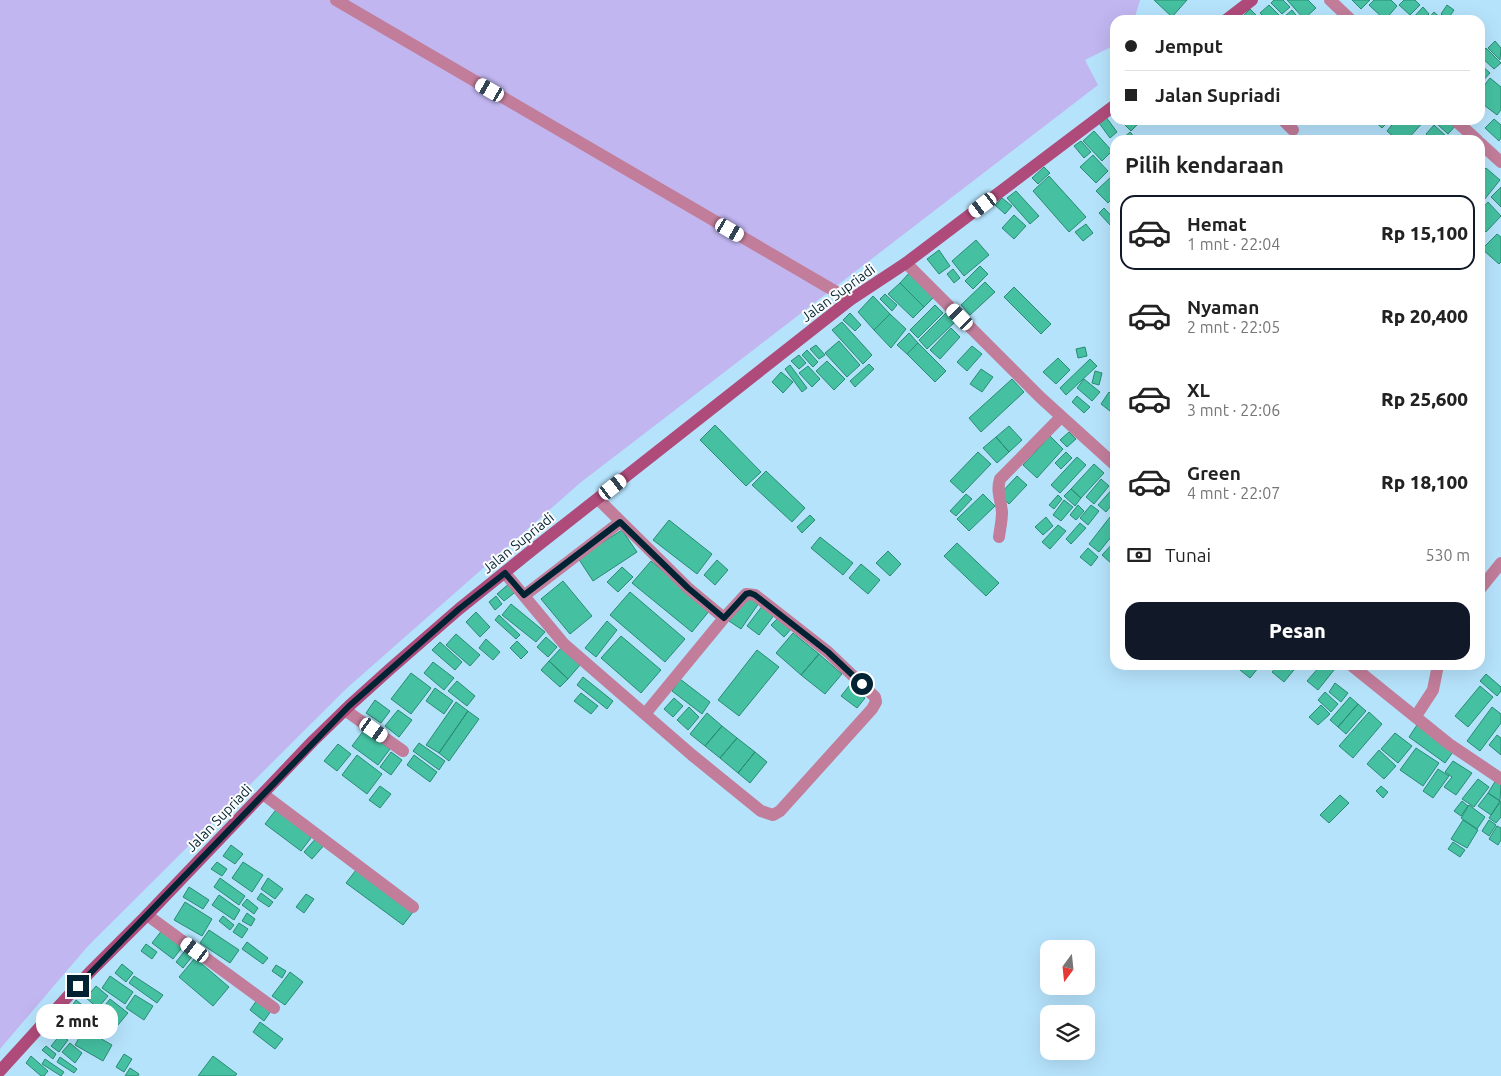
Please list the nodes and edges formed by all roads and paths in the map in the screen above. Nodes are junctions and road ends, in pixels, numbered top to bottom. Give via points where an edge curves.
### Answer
1 (336, 0) edge
2 (1252, 0) edge
3 (1330, 0) edge
4 (1232, 15) edge
5 (1346, 15) edge
6 (1110, 109) edge
7 (1288, 125) edge
8 (1460, 125) edge
9 (1294, 130) dead end
10 (1472, 135) edge
11 (1485, 148) edge
12 (1501, 162) edge
13 (906, 263) junction
14 (850, 300) junction
15 (1061, 417) junction
16 (1110, 461) edge
17 (598, 498) junction
18 (620, 522) junction
19 (999, 537) dead end
20 (1501, 563) edge
21 (505, 573) junction
22 (1485, 583) edge
23 (524, 595) junction
24 (724, 618) junction
25 (1357, 670) edge
26 (1437, 670) edge
27 (345, 710) junction
28 (645, 714) junction
29 (1416, 716) junction
30 (402, 751) dead end
31 (1500, 777) edge
32 (263, 794) junction
33 (413, 907) dead end
34 (147, 915) junction
35 (274, 1008) dead end
36 (0, 1071) edge

1 - 14 street
2 - 4 main road
3 - 5 street
6 - 13 main road, Jalan Supriadi
7 - 9 street
8 - 10 street
11 - 12 street
13 - 14 main road, Jalan Supriadi
13 - 15 street
14 - 17 main road, Jalan Supriadi
15 - 16 street
15 - 19 street via 1000,479 998,492 1002,521
17 - 18 street
17 - 21 main road, Jalan Supriadi
18 - 23 street
18 - 24 street
20 - 22 street
21 - 23 street
21 - 27 main road, Jalan Supriadi via 452,615
23 - 28 street via 564,644
24 - 28 street
24 - 28 street via 746,594 755,595 828,652 873,694 875,705 780,812 773,815 761,811
25 - 29 street
26 - 29 street via 1433,690
27 - 30 street
27 - 32 main road, Jalan Supriadi
29 - 31 street via 1449,744
32 - 33 street
32 - 34 main road, Jalan Supriadi
34 - 35 street
34 - 36 main road, Jalan Supriadi

